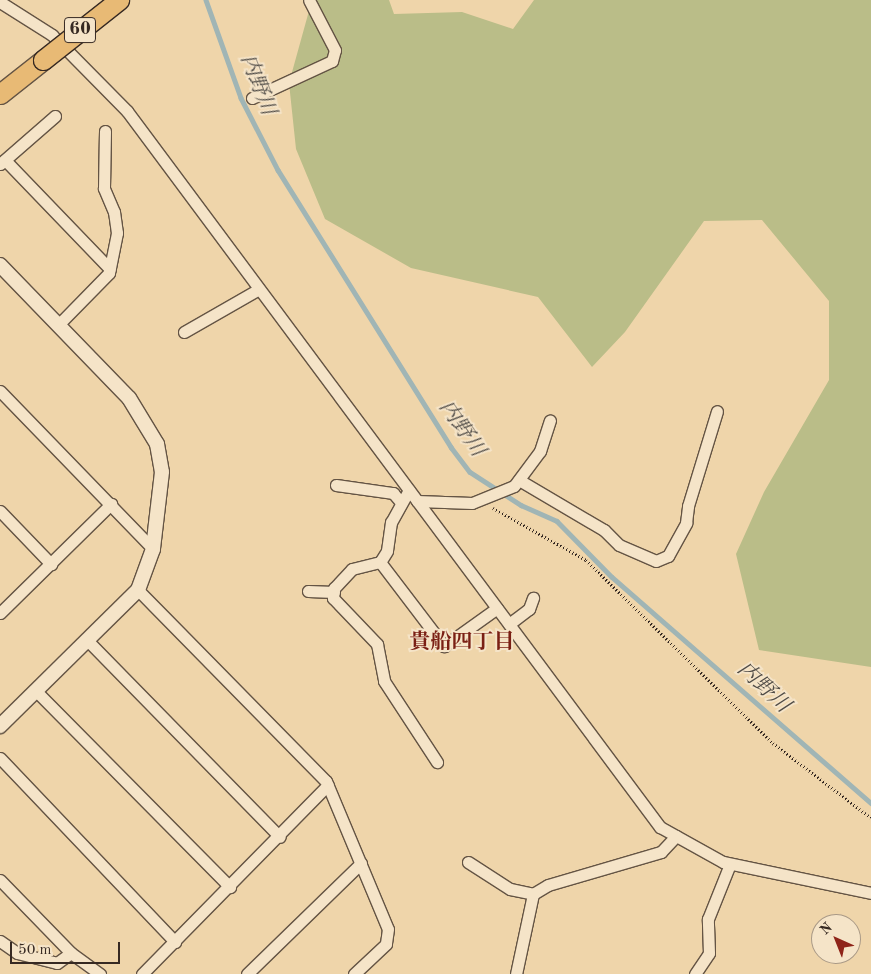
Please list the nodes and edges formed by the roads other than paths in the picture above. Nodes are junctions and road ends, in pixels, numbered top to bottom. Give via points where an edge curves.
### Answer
1 (118, 0) edge
2 (309, 0) edge
3 (0, 2) edge
4 (0, 94) edge
5 (252, 98) dead end
6 (56, 116) dead end
7 (106, 131) dead end
8 (3, 162) edge
9 (0, 265) edge
10 (110, 269) junction
11 (260, 289) junction
12 (58, 325) junction
13 (184, 332) dead end
14 (0, 391) edge
15 (717, 411) dead end
16 (550, 420) dead end
17 (517, 483) junction
18 (336, 485) dead end
19 (409, 490) junction
20 (400, 501) junction
21 (417, 501) junction
22 (111, 504) junction
23 (0, 511) edge
24 (153, 549) junction
25 (380, 562) junction
26 (51, 564) junction
27 (138, 590) junction
28 (308, 591) dead end
29 (334, 592) junction
30 (533, 598) dead end
31 (497, 608) junction
32 (0, 613) edge
33 (509, 624) junction
34 (88, 641) junction
35 (36, 691) junction
36 (0, 726) edge
37 (0, 758) edge
38 (436, 762) dead end
39 (328, 785) junction
40 (676, 836) junction
41 (280, 837) junction
42 (468, 862) dead end
43 (361, 863) junction
44 (730, 864) junction
45 (0, 880) edge
46 (230, 887) junction
47 (871, 893) edge
48 (533, 894) junction
49 (175, 942) junction
50 (1, 944) edge
51 (71, 953) junction
52 (100, 974) edge
53 (142, 974) edge
54 (247, 974) edge
55 (354, 974) edge
56 (516, 974) edge
57 (696, 974) edge

1 - 4 main road, 60, bridge
2 - 5 street via 336,50 332,62
3 - 11 street via 52,35 90,69 127,111
6 - 8 street
7 - 10 street via 104,188 114,212 116,233
8 - 10 street
9 - 12 street
10 - 12 street
11 - 13 street
11 - 19 street
12 - 24 street via 129,398 157,444 162,472
14 - 22 street
15 - 17 street via 678,543 668,556 656,561 620,545 588,519
16 - 17 street via 540,450
17 - 21 street via 483,501 458,505
18 - 20 street via 393,494
19 - 20 street
19 - 21 street
20 - 25 street via 391,522 387,552
21 - 31 street
22 - 24 street
22 - 26 street
23 - 26 street
24 - 27 street
25 - 29 street via 352,569
25 - 31 street via 444,646
26 - 32 street
27 - 34 street
27 - 39 street
28 - 29 street
29 - 38 street via 338,605 376,644 384,681
30 - 33 street via 529,609
31 - 33 street
33 - 40 street via 639,801 660,826
34 - 35 street
34 - 41 street
35 - 36 street
35 - 46 street
37 - 49 street
39 - 41 street
39 - 43 street
40 - 44 street
40 - 48 street via 661,852 548,885
41 - 46 street
42 - 48 street via 510,889
43 - 54 street
43 - 55 street via 388,929 388,939
44 - 47 street
44 - 57 street via 708,919 709,952
45 - 51 street
46 - 49 street
48 - 56 street
49 - 53 street
50 - 51 street via 17,953 57,963
51 - 52 street

